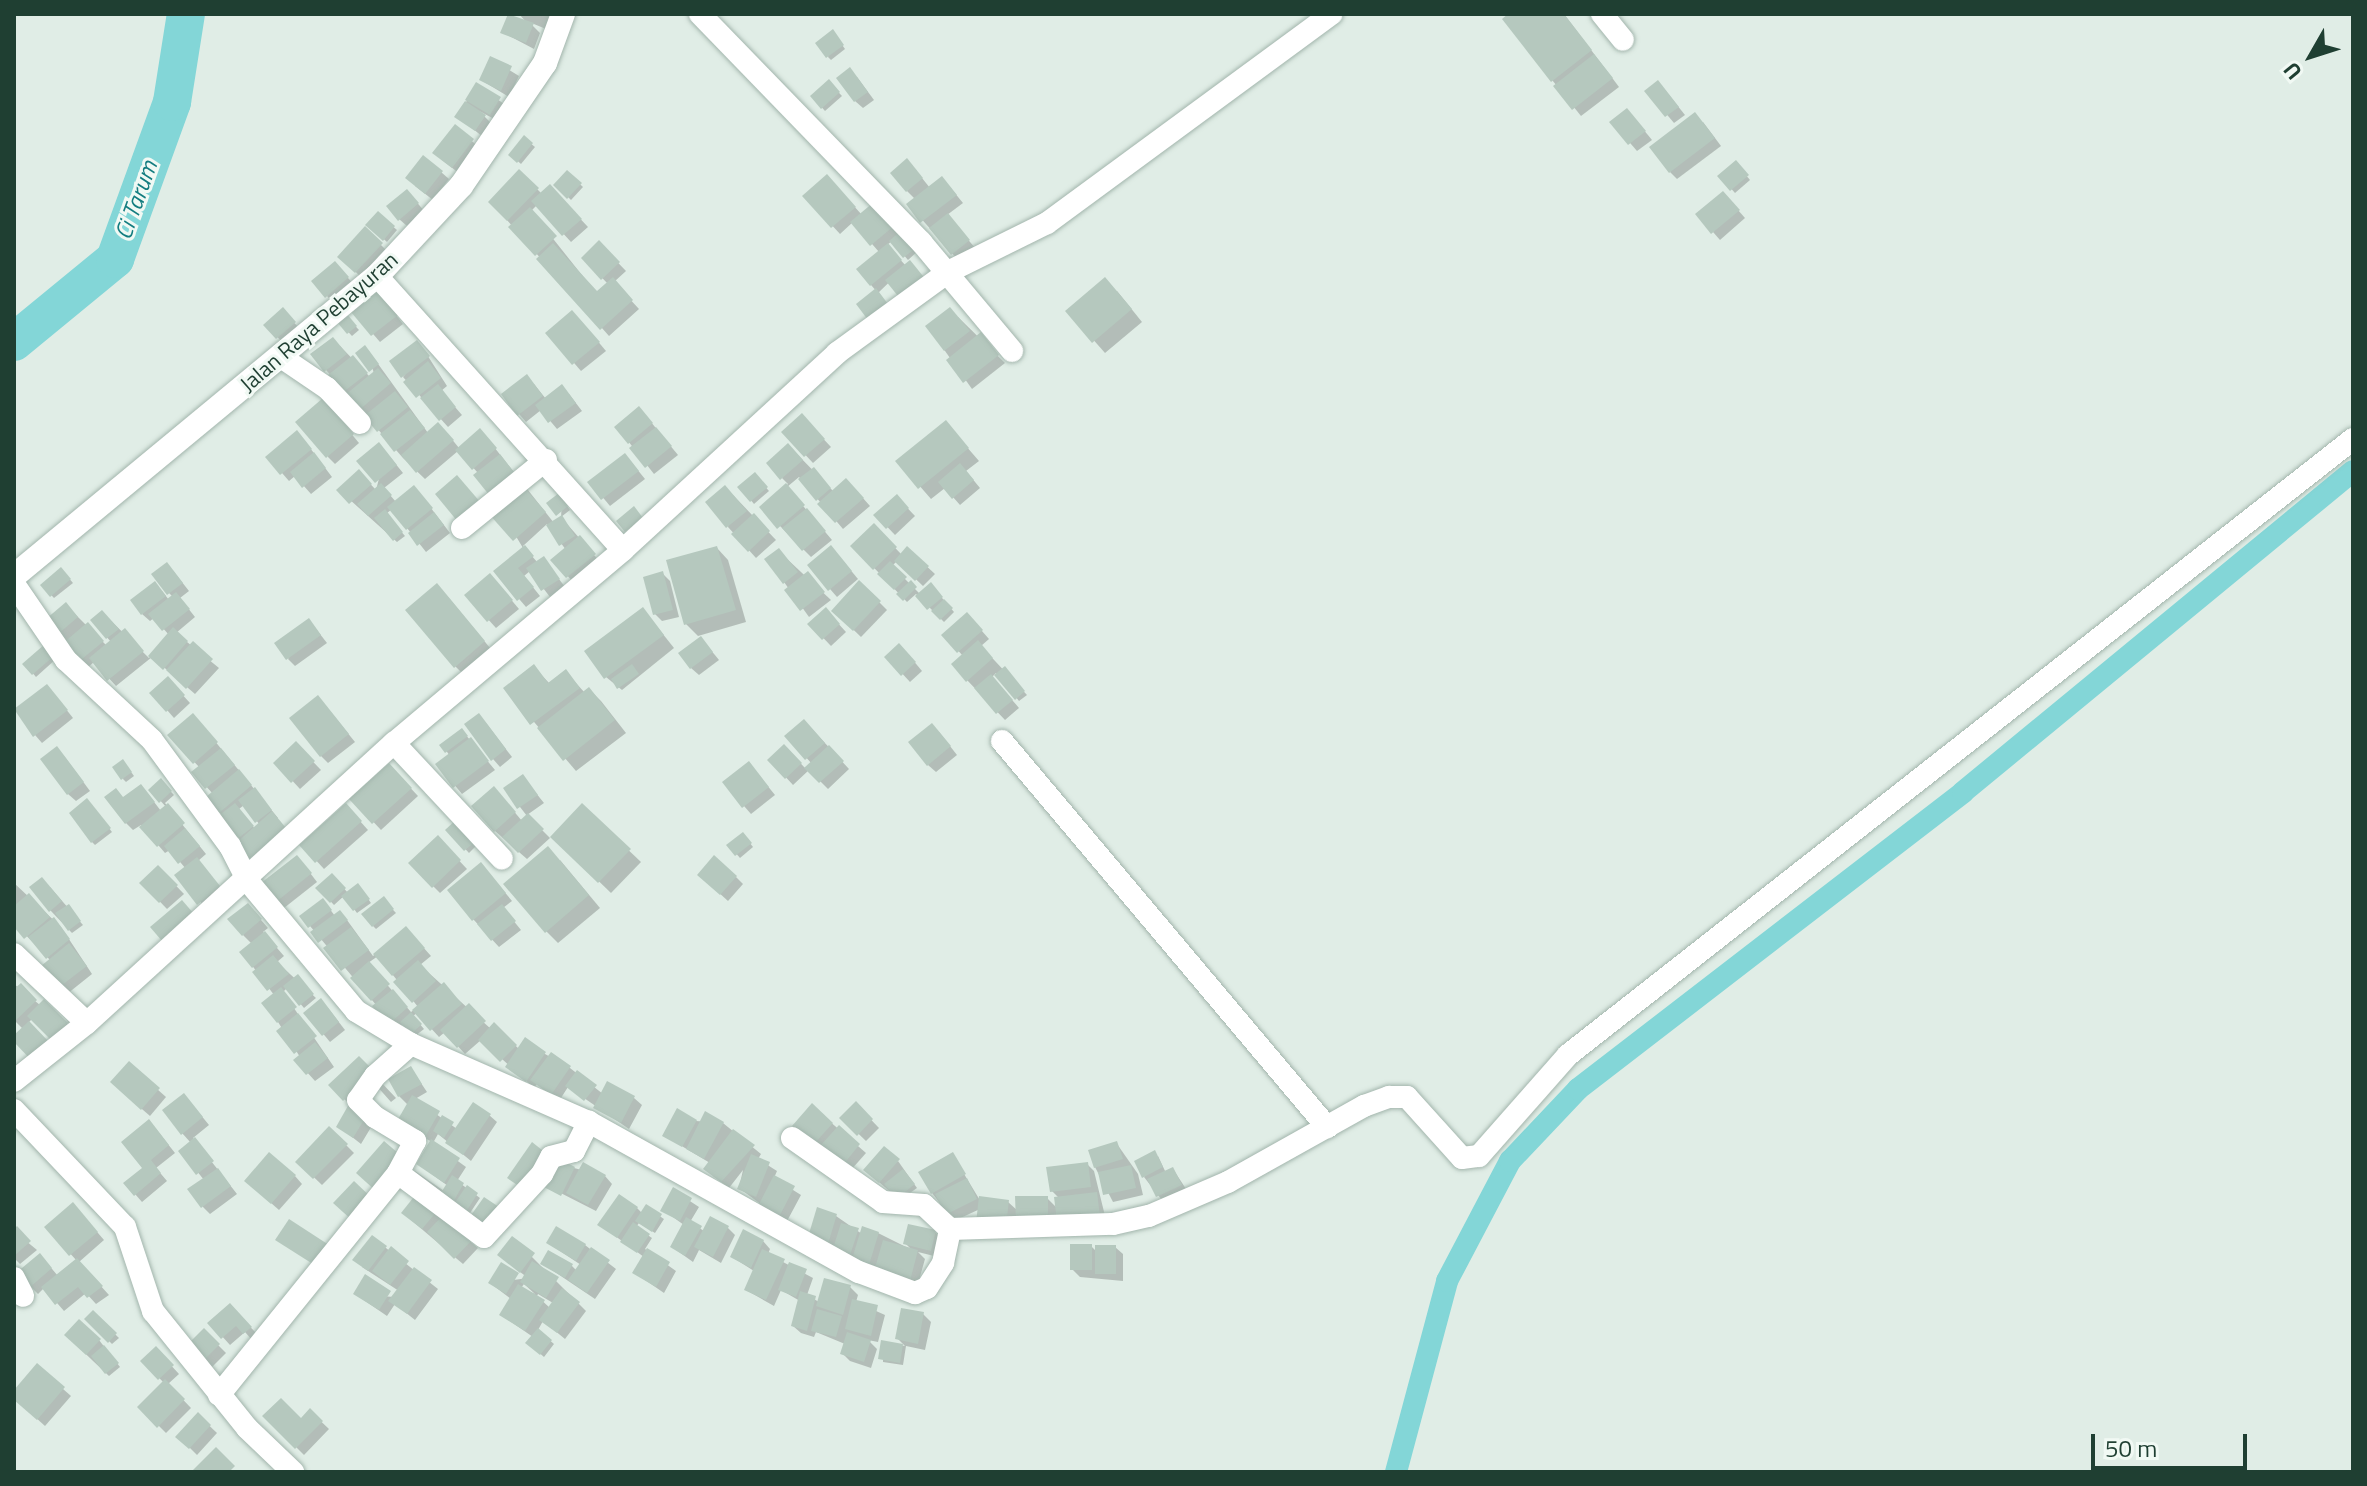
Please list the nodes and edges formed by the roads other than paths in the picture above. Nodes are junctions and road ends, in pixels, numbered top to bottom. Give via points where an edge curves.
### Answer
1 (563, 14) edge
2 (700, 14) edge
3 (1331, 14) edge
4 (1602, 14) edge
5 (1623, 40) dead end
6 (948, 272) junction
7 (377, 276) junction
8 (1012, 351) dead end
9 (281, 357) junction
10 (360, 423) dead end
11 (2353, 439) edge
12 (546, 460) junction
13 (462, 528) dead end
14 (623, 550) junction
15 (14, 576) edge
16 (14, 584) edge
17 (1002, 741) dead end
18 (394, 743) junction
19 (502, 859) dead end
20 (247, 880) junction
21 (14, 954) edge
22 (87, 1023) junction
23 (411, 1044) junction
24 (14, 1081) edge
25 (14, 1110) edge
26 (589, 1122) junction
27 (1327, 1127) junction
28 (792, 1138) dead end
29 (398, 1173) junction
30 (950, 1229) junction
31 (219, 1395) junction
32 (293, 1472) edge

1 - 7 main road, Jalan Raya Pebayuran via 545,63 461,186
2 - 6 street
3 - 6 street via 1047,223
4 - 5 street
6 - 8 street
6 - 14 street via 794,390
7 - 9 main road, Jalan Raya Pebayuran
7 - 12 street
9 - 10 street via 327,388
9 - 15 main road, Jalan Raya Pebayuran
11 - 27 street via 1568,1055 1479,1156 1462,1158 1450,1149 1402,1094 1364,1106
12 - 13 street
12 - 14 street
14 - 18 street
16 - 20 street via 66,660 152,740 230,846
17 - 27 street
18 - 19 street
18 - 20 street
20 - 22 street
20 - 23 street via 356,1011
21 - 22 street
22 - 24 street
23 - 26 street
23 - 29 street via 364,1087 358,1100 415,1141
25 - 31 street via 125,1227 145,1298
26 - 29 street via 574,1151 551,1157 487,1236
26 - 30 street via 818,1251 905,1292 927,1288 943,1263
27 - 30 street via 1228,1182 1140,1218 1113,1224
28 - 30 street via 883,1202 924,1205
29 - 31 street
31 - 32 street

